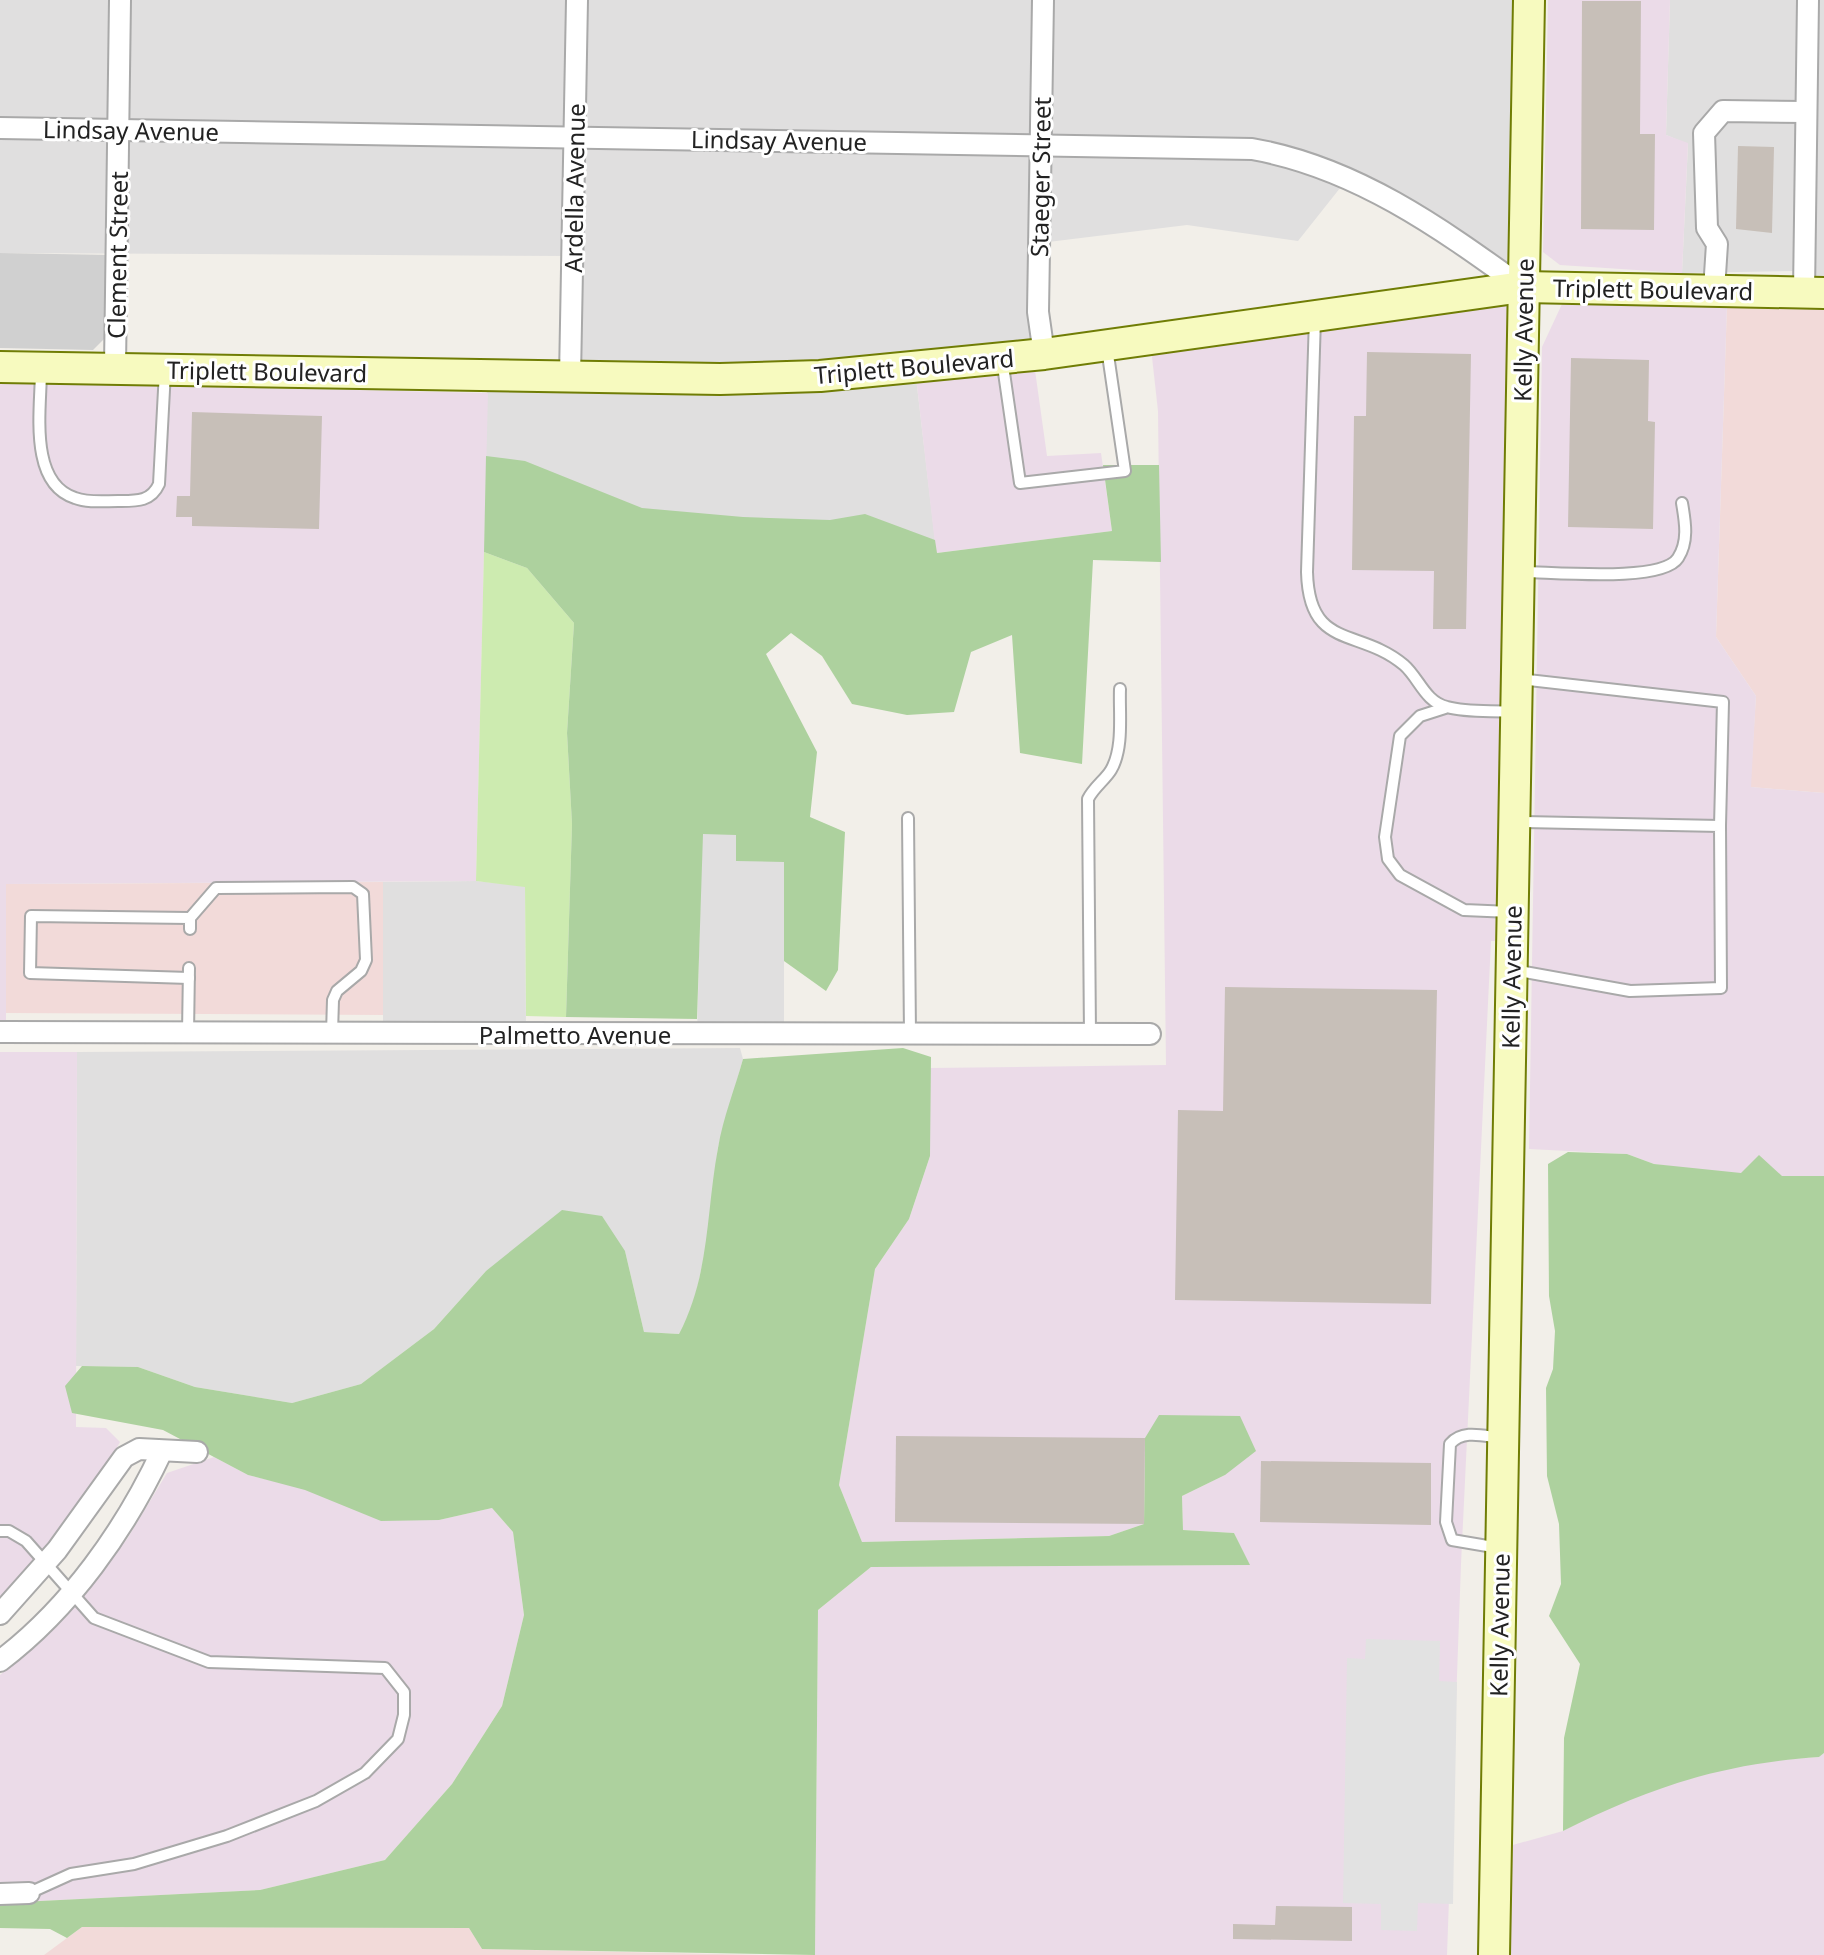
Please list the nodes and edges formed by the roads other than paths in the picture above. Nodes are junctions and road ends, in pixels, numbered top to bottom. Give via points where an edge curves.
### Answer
1 (120, 0) edge
2 (577, 0) edge
3 (1043, 0) edge
4 (1529, 0) edge
5 (1813, 7) edge
6 (1806, 112) junction
7 (0, 128) edge
8 (119, 130) junction
9 (575, 136) junction
10 (1042, 143) junction
11 (1522, 287) junction
12 (1714, 290) junction
13 (1814, 292) edge
14 (1315, 316) junction
15 (1106, 346) junction
16 (1044, 354) junction
17 (1002, 359) junction
18 (115, 366) junction
19 (0, 367) edge
20 (42, 367) junction
21 (165, 369) junction
22 (570, 377) junction
23 (1682, 503) dead end
24 (1519, 572) junction
25 (1517, 679) junction
26 (1120, 689) dead end
27 (1448, 708) junction
28 (1516, 712) junction
29 (908, 818) dead end
30 (1514, 822) junction
31 (1720, 826) junction
32 (1513, 912) junction
33 (1512, 970) junction
34 (0, 1032) edge
35 (188, 1033) junction
36 (332, 1033) junction
37 (1150, 1034) dead end
38 (910, 1035) junction
39 (1090, 1035) junction
40 (1503, 1438) junction
41 (162, 1451) junction
42 (197, 1452) dead end
43 (0, 1531) edge
44 (1501, 1548) junction
45 (46, 1563) junction
46 (71, 1591) junction
47 (0, 1614) edge
48 (0, 1661) edge
49 (29, 1893) joint
50 (0, 1894) edge
51 (1494, 1955) edge

1 - 8 street, Clement Street
2 - 9 street, Ardella Avenue
3 - 10 street, Staeger Street
4 - 11 main road, Kelly Avenue
5 - 6 street
6 - 12 street via 1723,111 1704,133 1707,228 1717,244
6 - 13 street
7 - 8 street, Lindsay Avenue
8 - 9 street, Lindsay Avenue
8 - 18 street, Clement Street
9 - 10 street, Lindsay Avenue
9 - 22 street, Ardella Avenue
10 - 11 street, Lindsay Avenue via 1252,149 1295,157 1380,193
10 - 16 street, Staeger Street via 1038,312
11 - 12 main road, Triplett Boulevard
11 - 14 main road, Triplett Boulevard
11 - 24 main road, Kelly Avenue
12 - 13 main road, Triplett Boulevard
14 - 15 main road, Triplett Boulevard
14 - 27 lane via 1308,597 1330,631 1404,665 1434,702
15 - 16 main road, Triplett Boulevard
15 - 17 lane via 1125,471 1020,483
16 - 17 main road, Triplett Boulevard
17 - 22 main road, Triplett Boulevard via 820,376
18 - 20 main road, Triplett Boulevard
18 - 21 main road, Triplett Boulevard
19 - 20 main road, Triplett Boulevard
20 - 21 lane via 45,470 59,489 84,501 140,501 155,494
21 - 22 main road, Triplett Boulevard
23 - 24 lane via 1685,540 1668,568
24 - 25 main road, Kelly Avenue
25 - 28 main road, Kelly Avenue
25 - 31 lane via 1723,702
26 - 39 lane via 1117,754 1111,771 1088,799
27 - 28 lane
27 - 32 lane via 1420,716 1400,736 1385,837 1388,859 1400,875 1464,910
28 - 30 main road, Kelly Avenue
29 - 38 lane
30 - 31 lane
30 - 32 main road, Kelly Avenue
31 - 33 lane via 1721,988 1630,991
32 - 33 main road, Kelly Avenue
33 - 40 main road, Kelly Avenue
34 - 35 street, Palmetto Avenue
35 - 36 street, Palmetto Avenue
35 - 36 lane via 189,973 30,973 31,916 190,924 216,888 353,887 363,894 366,960 337,991
36 - 38 street, Palmetto Avenue
37 - 39 street, Palmetto Avenue
38 - 39 street, Palmetto Avenue
40 - 44 main road, Kelly Avenue
40 - 44 lane via 1467,1434 1450,1444 1446,1522 1452,1540
41 - 42 street
41 - 45 street via 139,1449 124,1457
41 - 46 street via 141,1496
43 - 45 lane via 26,1541
44 - 51 main road, Kelly Avenue
45 - 46 lane
45 - 47 street
46 - 48 street
46 - 49 lane via 94,1618 209,1662 385,1668 404,1692 404,1715 398,1739 365,1773 316,1801 227,1836 134,1864 71,1874
49 - 50 street

